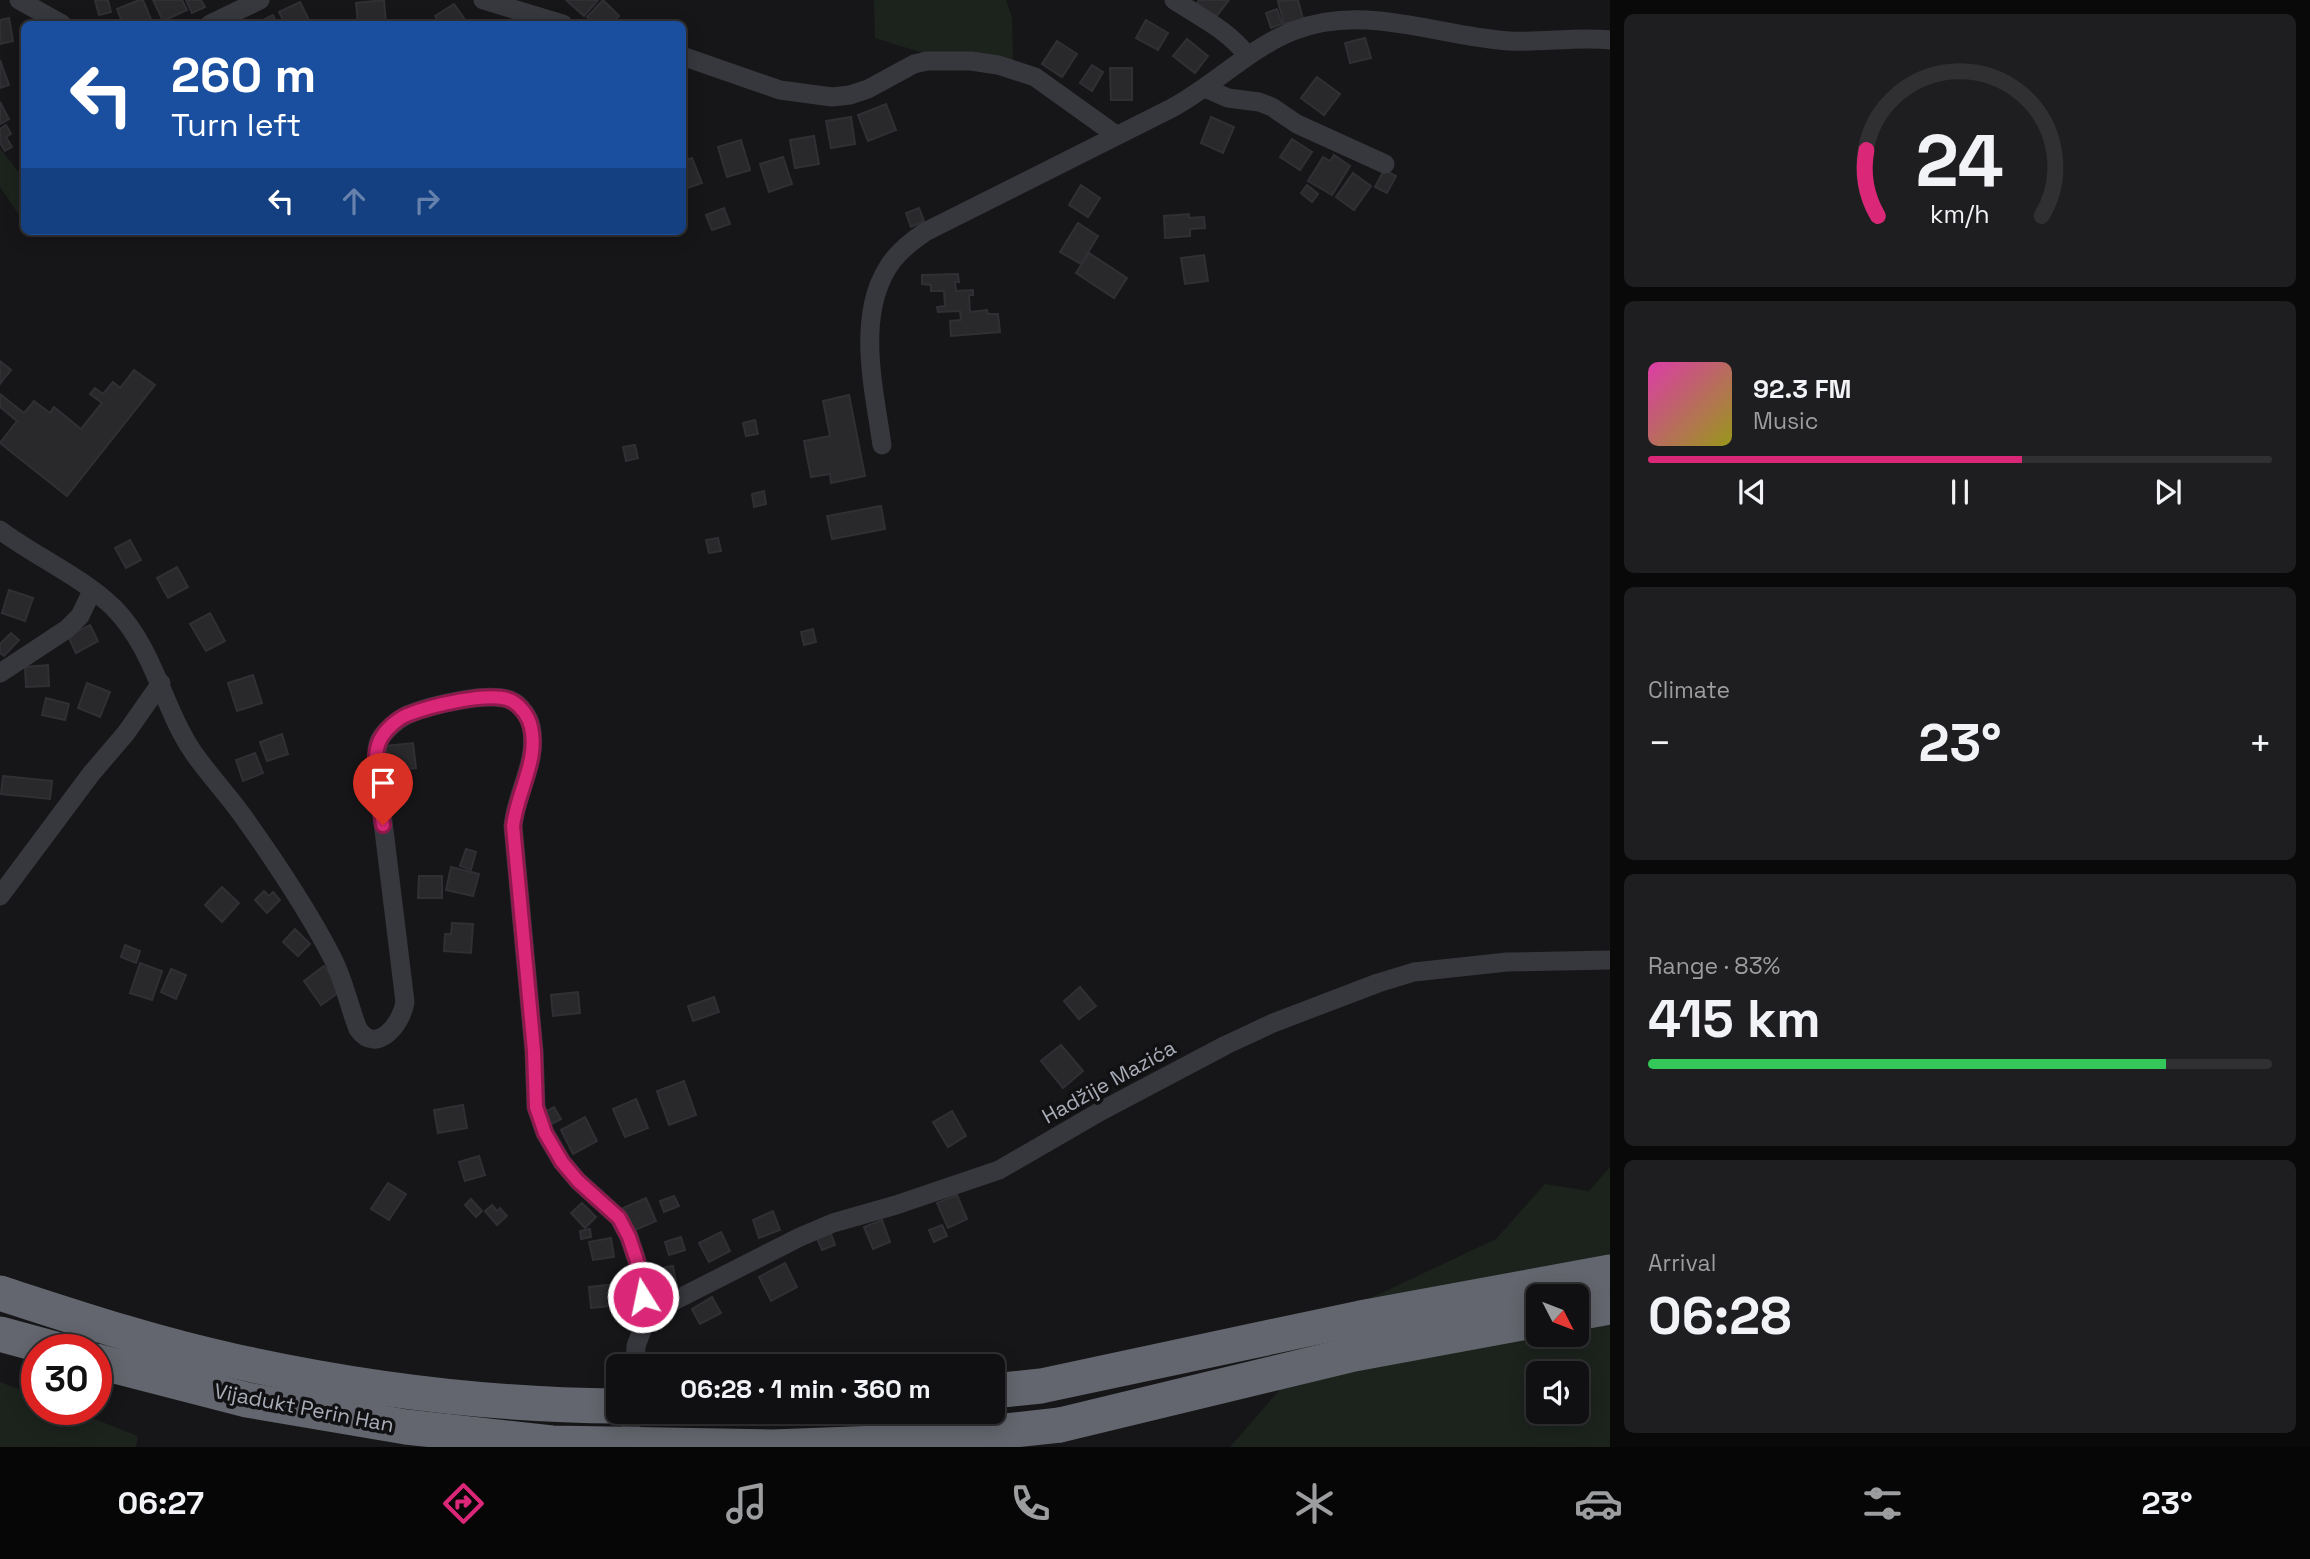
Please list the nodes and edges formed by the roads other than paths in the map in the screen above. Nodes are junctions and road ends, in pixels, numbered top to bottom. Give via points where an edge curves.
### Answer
1 (19, 0) edge
2 (260, 0) edge
3 (483, 0) edge
4 (1174, 0) edge
5 (57, 21) edge
6 (216, 21) edge
7 (553, 21) edge
8 (1610, 40) edge
9 (1247, 55) junction
10 (686, 57) edge
11 (1205, 88) junction
12 (1116, 135) junction
13 (1385, 164) dead end
14 (882, 446) dead end
15 (0, 530) edge
16 (92, 591) junction
17 (0, 673) edge
18 (161, 683) junction
19 (0, 896) edge
20 (1610, 960) edge
21 (1610, 1272) edge
22 (0, 1293) edge
23 (1610, 1307) edge
24 (1589, 1311) edge
25 (648, 1314) junction
26 (1526, 1322) edge
27 (0, 1334) edge
28 (21, 1340) edge
29 (636, 1354) edge
30 (112, 1365) edge
31 (1005, 1390) edge
32 (606, 1406) edge
33 (631, 1424) edge
34 (629, 1447) edge

1 - 5 street
2 - 6 street
3 - 7 street
4 - 9 street via 1224,31
8 - 9 street via 1505,40 1353,19 1317,23
9 - 11 street
10 - 12 street via 780,90 832,97 868,89 926,61 998,65 1035,77
11 - 12 street
11 - 13 street via 1272,107 1297,124
12 - 14 street via 925,232 892,261 881,281 871,327
15 - 16 street
16 - 17 street via 80,616 67,629
16 - 18 street via 129,627
18 - 19 street
18 - 25 street via 193,752 296,894 339,972 358,1029 371,1040 391,1032 400,1021 405,1002 377,773 380,740 397,721 435,706 500,698 523,710 533,743 513,826 536,1107 562,1162 619,1218 637,1261
20 - 25 street, Hadžije Mazića via 1507,962 1414,972 1378,983 1226,1045 999,1170 833,1223
21 - 31 highway via 1360,1318 1041,1387
22 - 32 highway, Vijadukt Perin Han via 97,1325 233,1361 452,1397
23 - 24 highway
25 - 29 street
26 - 30 highway, Vijadukt Perin Han, bridge via 1354,1354 1060,1426 906,1441 772,1447 552,1443 406,1427 247,1400
27 - 28 highway
33 - 34 street

